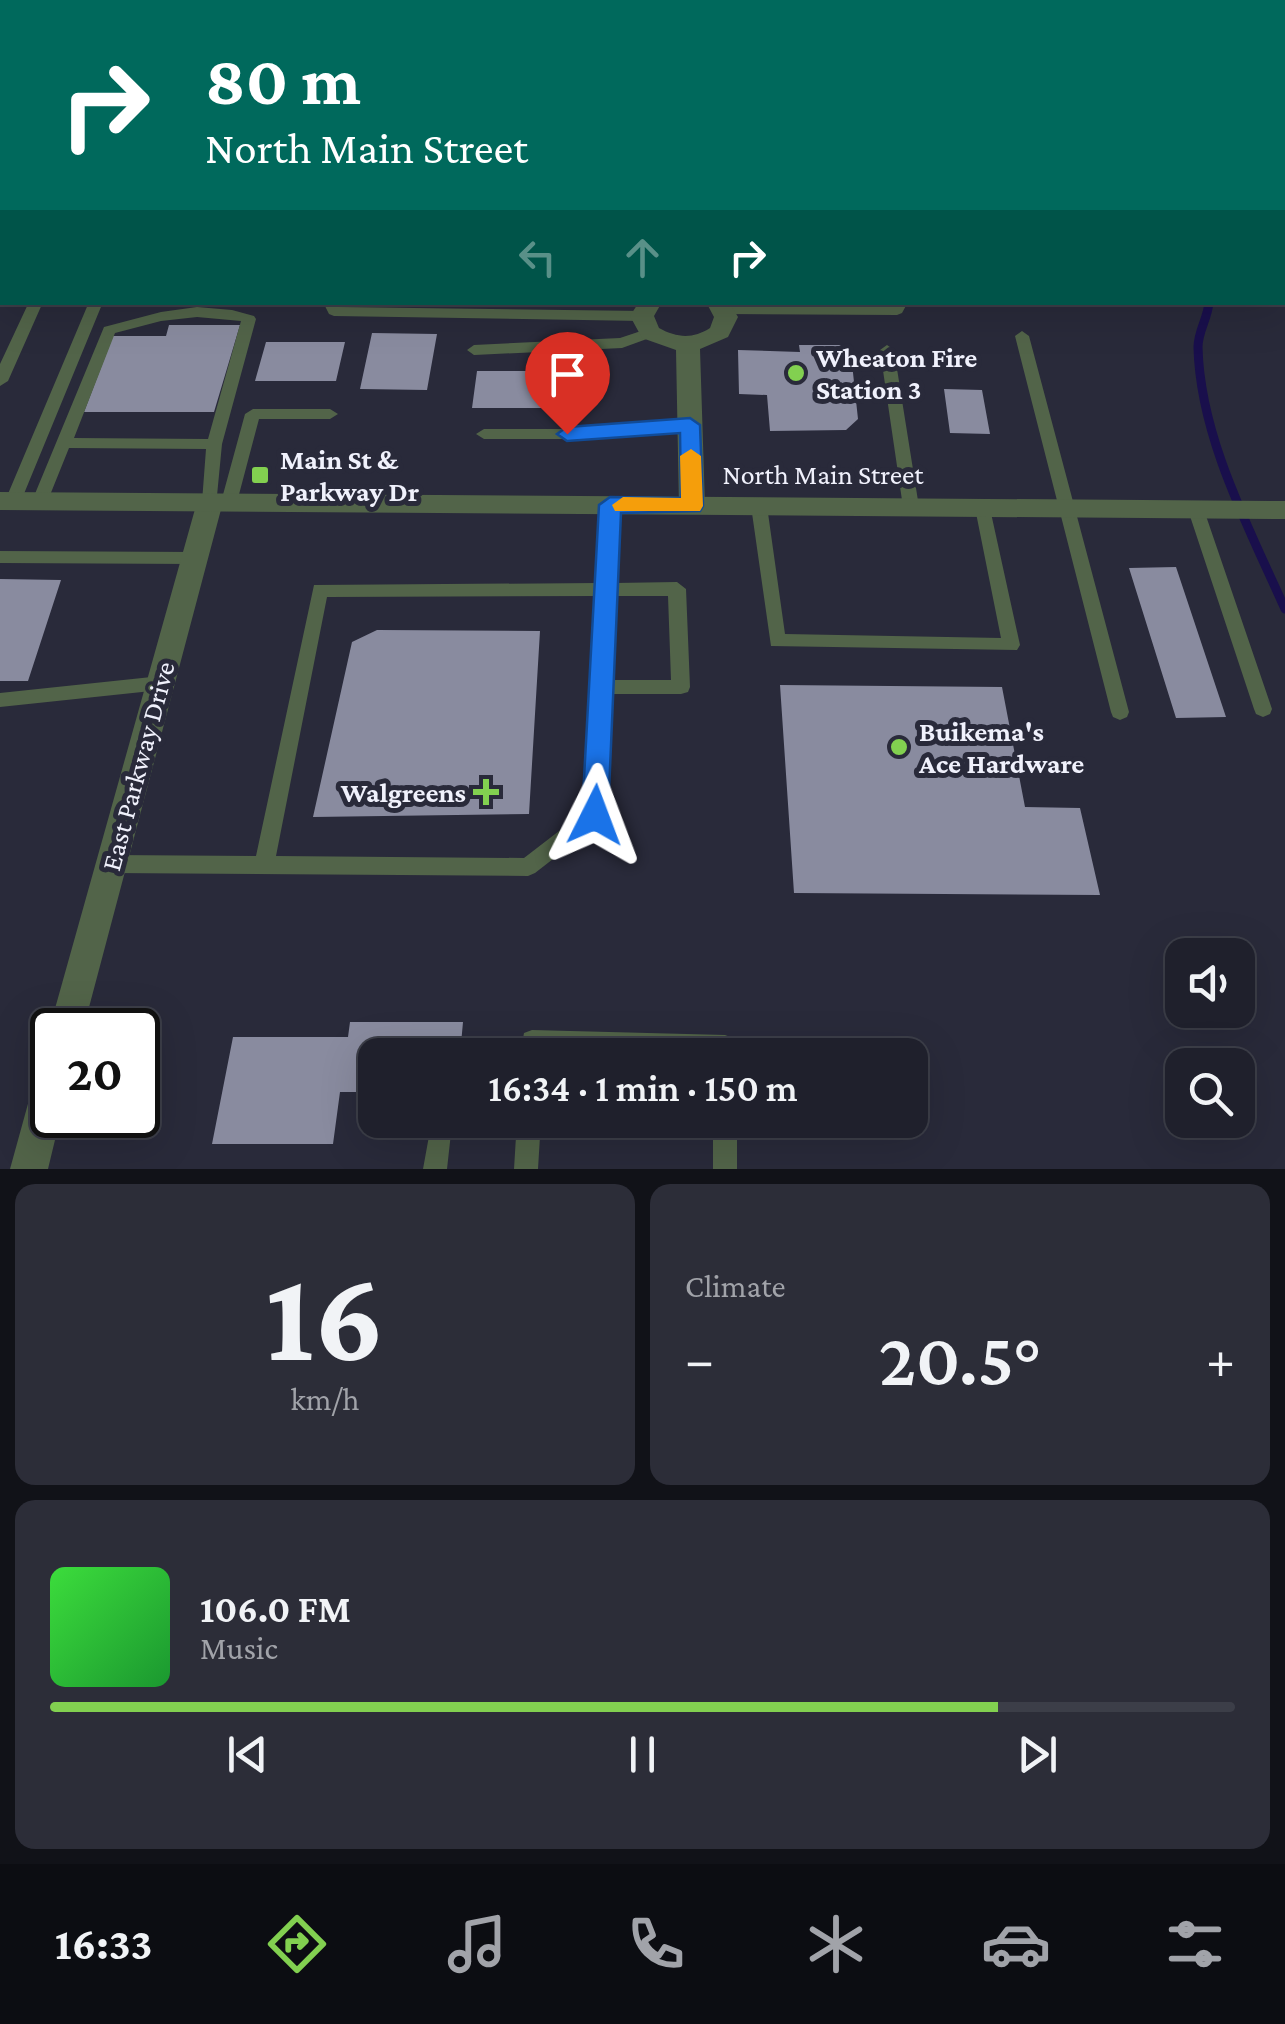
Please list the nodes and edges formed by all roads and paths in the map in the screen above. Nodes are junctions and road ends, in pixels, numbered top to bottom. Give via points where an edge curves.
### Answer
1 (35, 305) edge
2 (95, 305) edge
3 (331, 305) edge
4 (899, 305) edge
5 (720, 306) edge
6 (771, 306) edge
7 (165, 308) edge
8 (232, 308) edge
9 (516, 308) edge
10 (648, 317) edge
11 (1022, 336) dead end
12 (688, 344) junction
13 (474, 350) dead end
14 (887, 350) dead end
15 (0, 381) edge
16 (330, 414) dead end
17 (690, 425) junction
18 (484, 434) dead end
19 (64, 443) junction
20 (214, 444) junction
21 (18, 501) edge
22 (219, 502) junction
23 (610, 505) junction
24 (692, 506) junction
25 (759, 506) junction
26 (911, 508) junction
27 (983, 508) junction
28 (1067, 508) junction
29 (1203, 510) junction
30 (1285, 510) edge
31 (0, 557) edge
32 (194, 558) junction
33 (606, 590) junction
34 (161, 683) junction
35 (601, 687) junction
36 (0, 700) edge
37 (1262, 709) dead end
38 (1120, 712) dead end
39 (111, 864) junction
40 (264, 865) junction
41 (72, 1008) edge
42 (37, 1138) edge
43 (438, 1138) edge
44 (527, 1138) edge
45 (725, 1138) edge
46 (29, 1169) edge
47 (435, 1169) edge
48 (526, 1169) edge
49 (725, 1169) edge

1 - 15 lane
2 - 21 lane
3 - 9 lane via 334,311
4 - 6 lane
5 - 6 lane
5 - 12 street via 720,332
7 - 8 lane
7 - 19 lane via 110,330
8 - 20 lane via 249,319
9 - 10 lane
10 - 12 street via 674,343
10 - 13 lane via 622,344
11 - 28 lane
12 - 17 street
14 - 26 lane
16 - 22 lane via 253,414
17 - 18 lane
17 - 24 street
19 - 20 lane
19 - 21 lane
20 - 22 lane
21 - 22 street, North Main Street
22 - 23 street, North Main Street
22 - 32 street, East Parkway Drive
23 - 24 street, North Main Street
23 - 33 lane
24 - 25 street, North Main Street
25 - 26 street, North Main Street
25 - 27 lane via 777,641 1012,645
26 - 27 street, North Main Street
27 - 28 street, North Main Street
28 - 29 street, North Main Street
28 - 38 lane
29 - 30 street, North Main Street
29 - 37 lane
31 - 32 lane
32 - 34 street, East Parkway Drive
33 - 35 lane
33 - 35 lane via 677,589 681,688
33 - 40 lane via 320,590
34 - 36 lane
34 - 39 street, East Parkway Drive
35 - 40 lane via 595,815 528,867
39 - 40 lane
39 - 41 street, East Parkway Drive
42 - 46 street
43 - 47 lane
44 - 48 lane
45 - 49 lane

